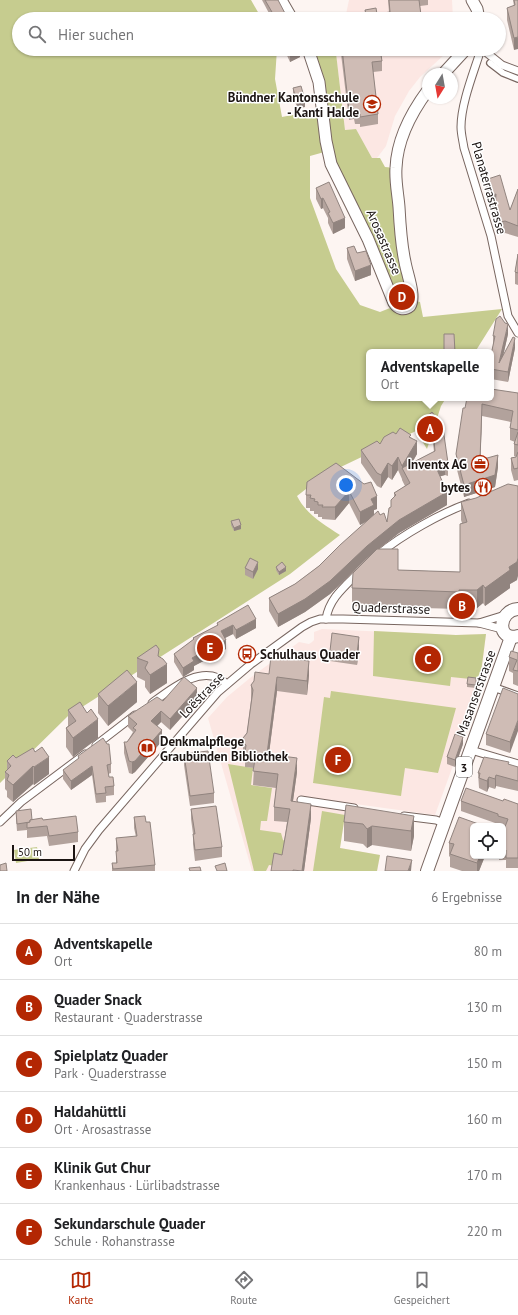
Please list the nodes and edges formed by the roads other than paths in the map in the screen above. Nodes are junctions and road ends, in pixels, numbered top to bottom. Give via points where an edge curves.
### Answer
1 (281, 0) edge
2 (288, 12) edge
3 (310, 56) edge
4 (460, 56) edge
5 (480, 56) edge
6 (491, 56) edge
7 (490, 63) dead end
8 (449, 68) edge
9 (518, 72) edge
10 (518, 79) edge
11 (422, 100) edge
12 (518, 333) edge
13 (479, 500) edge
14 (375, 557) edge
15 (362, 570) edge
16 (514, 609) edge
17 (326, 619) junction
18 (479, 623) junction
19 (510, 634) edge
20 (227, 684) junction
21 (493, 687) junction
22 (518, 696) edge
23 (471, 750) junction
24 (518, 764) edge
25 (301, 800) dead end
26 (363, 810) edge
27 (400, 815) edge
28 (0, 822) edge
29 (444, 823) junction
30 (74, 871) edge
31 (428, 871) edge

1 - 2 main road
3 - 11 main road, Arosastrasse via 319,82 326,141 332,164 368,239 394,303 401,309 410,306 413,297 402,241 396,161 400,140
4 - 8 main road
5 - 12 street, Planaterrastrasse via 464,106 462,135 491,236 508,316
6 - 9 street via 502,65
7 - 10 street via 503,73
13 - 14 street via 456,508 402,537
15 - 17 street via 334,599 327,611
16 - 18 street, Quaderstrasse
16 - 19 main road, Masanserstrasse via 502,622
17 - 18 street, Quaderstrasse
17 - 20 street, Loëstrasse via 315,620 302,627
18 - 19 street, Quaderstrasse
19 - 21 main road, Masanserstrasse / 3
20 - 28 street via 217,677 204,675 185,681 143,709 21,802
20 - 30 street, Loëstrasse via 99,830
21 - 22 street
21 - 23 main road, Masanserstrasse / 3
23 - 24 street
23 - 29 main road, Masanserstrasse / 3
25 - 26 street
27 - 29 street
29 - 31 main road, Masanserstrasse / 3

